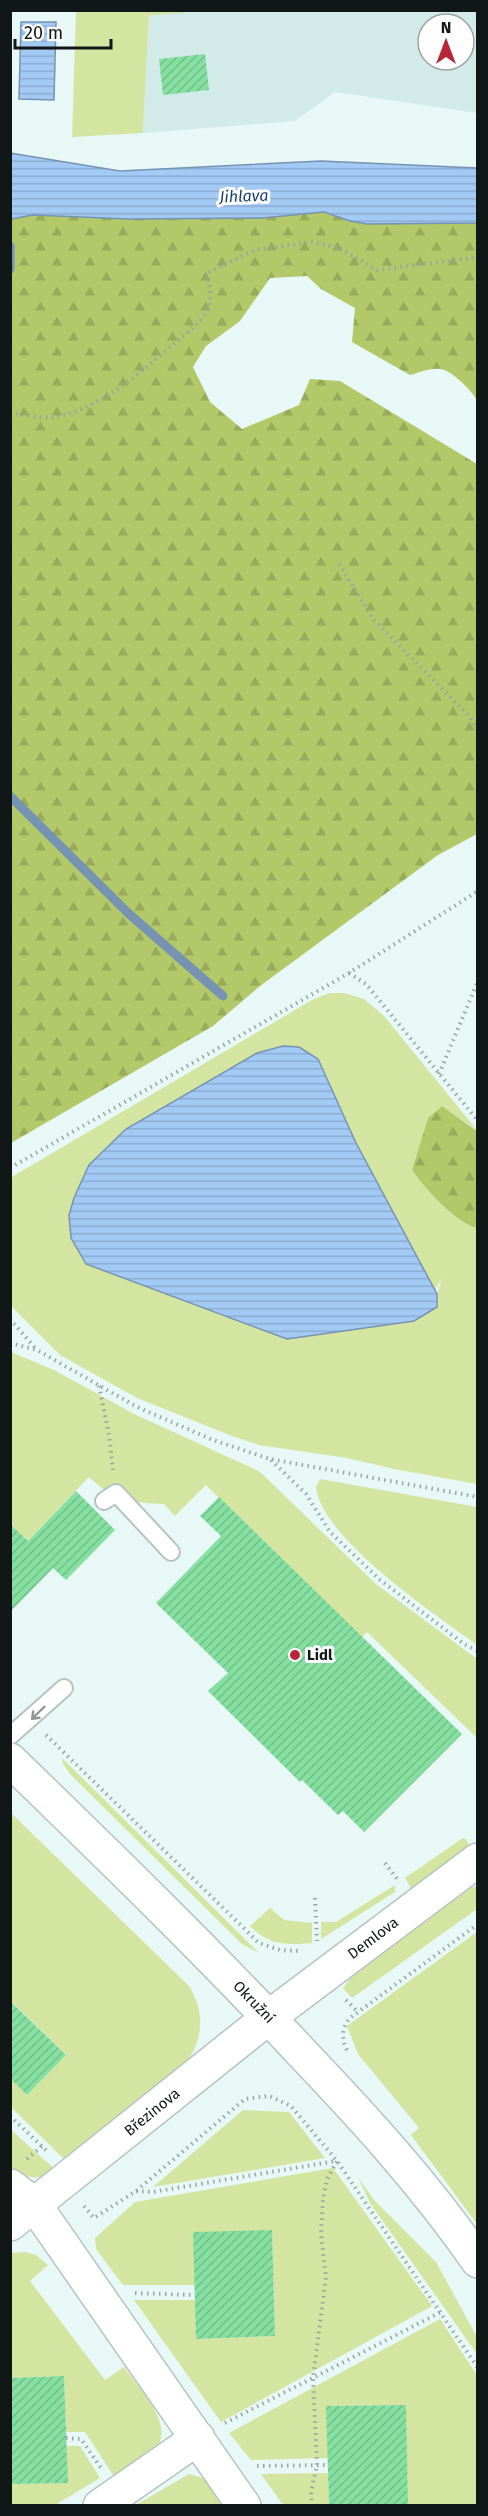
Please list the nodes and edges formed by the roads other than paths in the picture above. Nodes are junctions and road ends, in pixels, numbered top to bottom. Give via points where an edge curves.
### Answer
1 (110, 1497) road end
2 (171, 1552) dead end
3 (64, 1688) dead end
4 (10, 1736) edge
5 (10, 1760) edge
6 (477, 1860) edge
7 (269, 2017) junction
8 (18, 2205) edge
9 (477, 2261) edge
10 (198, 2438) junction
11 (108, 2499) edge
12 (244, 2505) edge

1 - 2 lane
3 -> 4 lane
5 - 7 street, Okružní
6 - 7 street, Demlova
7 - 8 street, Březinova via 70,2178
7 - 9 street, Okružní via 394,2152
8 - 10 street, Březinova
10 - 11 street
10 - 12 street, Březinova

